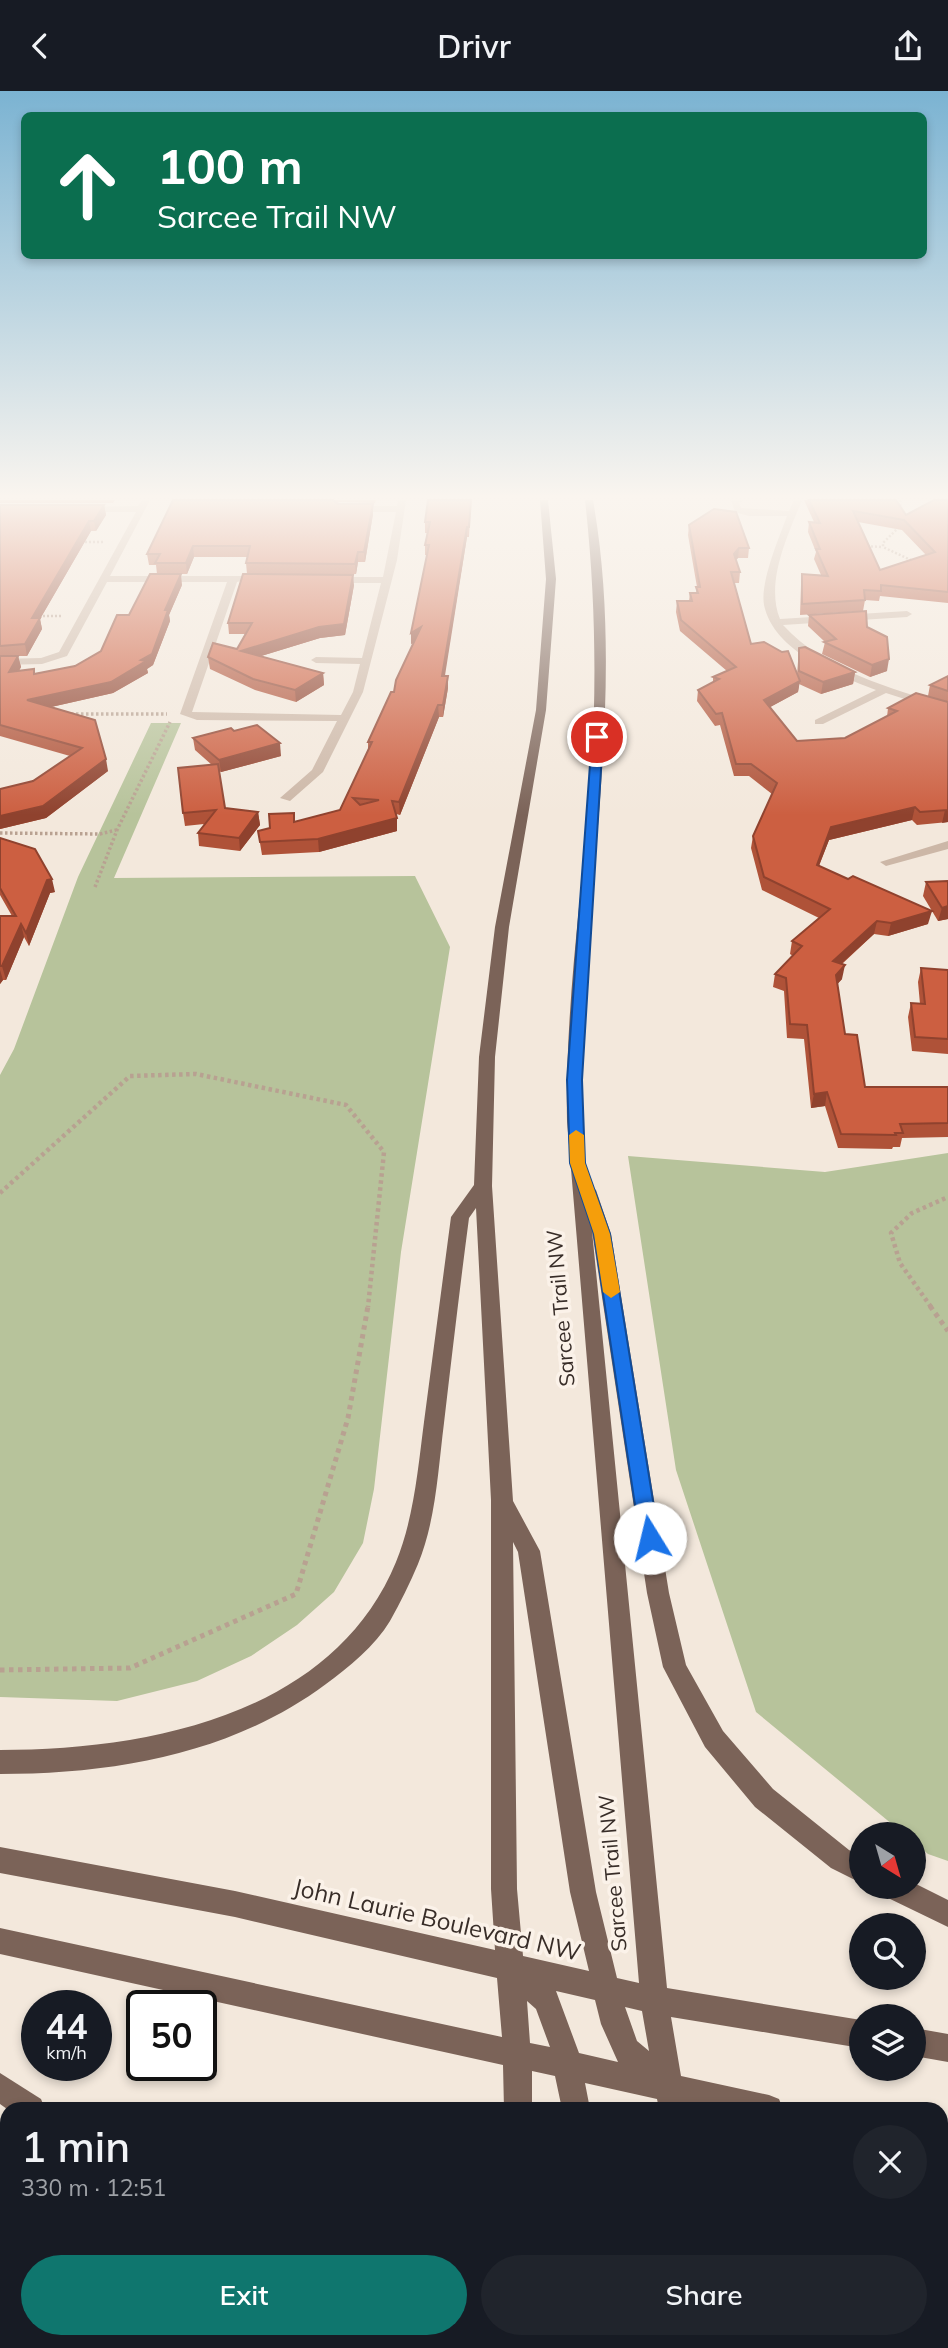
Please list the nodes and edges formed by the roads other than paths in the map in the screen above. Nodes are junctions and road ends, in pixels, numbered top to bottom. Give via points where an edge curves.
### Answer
1 (89, 605) edge
2 (224, 605) edge
3 (380, 605) edge
4 (549, 605) edge
5 (599, 605) edge
6 (770, 605) edge
7 (907, 614) dead end
8 (778, 622) junction
9 (316, 660) dead end
10 (366, 661) junction
11 (0, 662) edge
12 (886, 688) junction
13 (948, 711) edge
14 (345, 718) junction
15 (819, 722) dead end
16 (286, 798) dead end
17 (948, 845) edge
18 (886, 862) dead end
19 (577, 1163) junction
20 (483, 1187) junction
21 (502, 1500) junction
22 (0, 1762) edge
23 (0, 1860) edge
24 (849, 1864) edge
25 (917, 1899) edge
26 (948, 1914) edge
27 (0, 1941) edge
28 (510, 1967) junction
29 (608, 1990) junction
30 (654, 2000) junction
31 (849, 2032) edge
32 (926, 2044) edge
33 (948, 2048) edge
34 (517, 2053) junction
35 (567, 2066) junction
36 (0, 2087) edge
37 (672, 2098) edge
38 (21, 2102) edge
39 (518, 2102) edge
40 (575, 2102) edge
41 (707, 2102) edge

1 - 11 street via 62,654 42,661
2 - 14 street via 186,713 197,717
3 - 10 street
4 - 20 main road via 541,710 502,927 487,1057
5 - 19 main road, Sarcee Trail NW via 601,684 575,1080
6 - 8 street
7 - 8 street
8 - 12 street via 785,636 817,659
9 - 10 street
10 - 14 street
12 - 13 street
12 - 15 street
14 - 16 street via 317,772
17 - 18 street
19 - 24 main road via 602,1234 658,1593 675,1667 715,1739 764,1798
19 - 30 main road, Sarcee Trail NW
20 - 21 main road
20 - 22 main road via 460,1217 426,1489 407,1564 386,1610 337,1665 272,1708 196,1740 109,1757
21 - 28 main road via 504,1889
21 - 29 main road via 529,1551 583,1892
23 - 28 main road, John Laurie Boulevard NW via 235,1904
25 - 26 main road
27 - 34 main road
28 - 29 main road, John Laurie Boulevard NW
28 - 34 main road
28 - 35 main road via 546,2000
29 - 30 main road, John Laurie Boulevard NW
29 - 37 main road via 627,2052
30 - 31 main road, John Laurie Boulevard NW
30 - 37 main road, Sarcee Trail NW
32 - 33 main road
34 - 35 main road
34 - 39 main road
35 - 37 main road
35 - 40 main road
36 - 38 main road
37 - 41 main road

